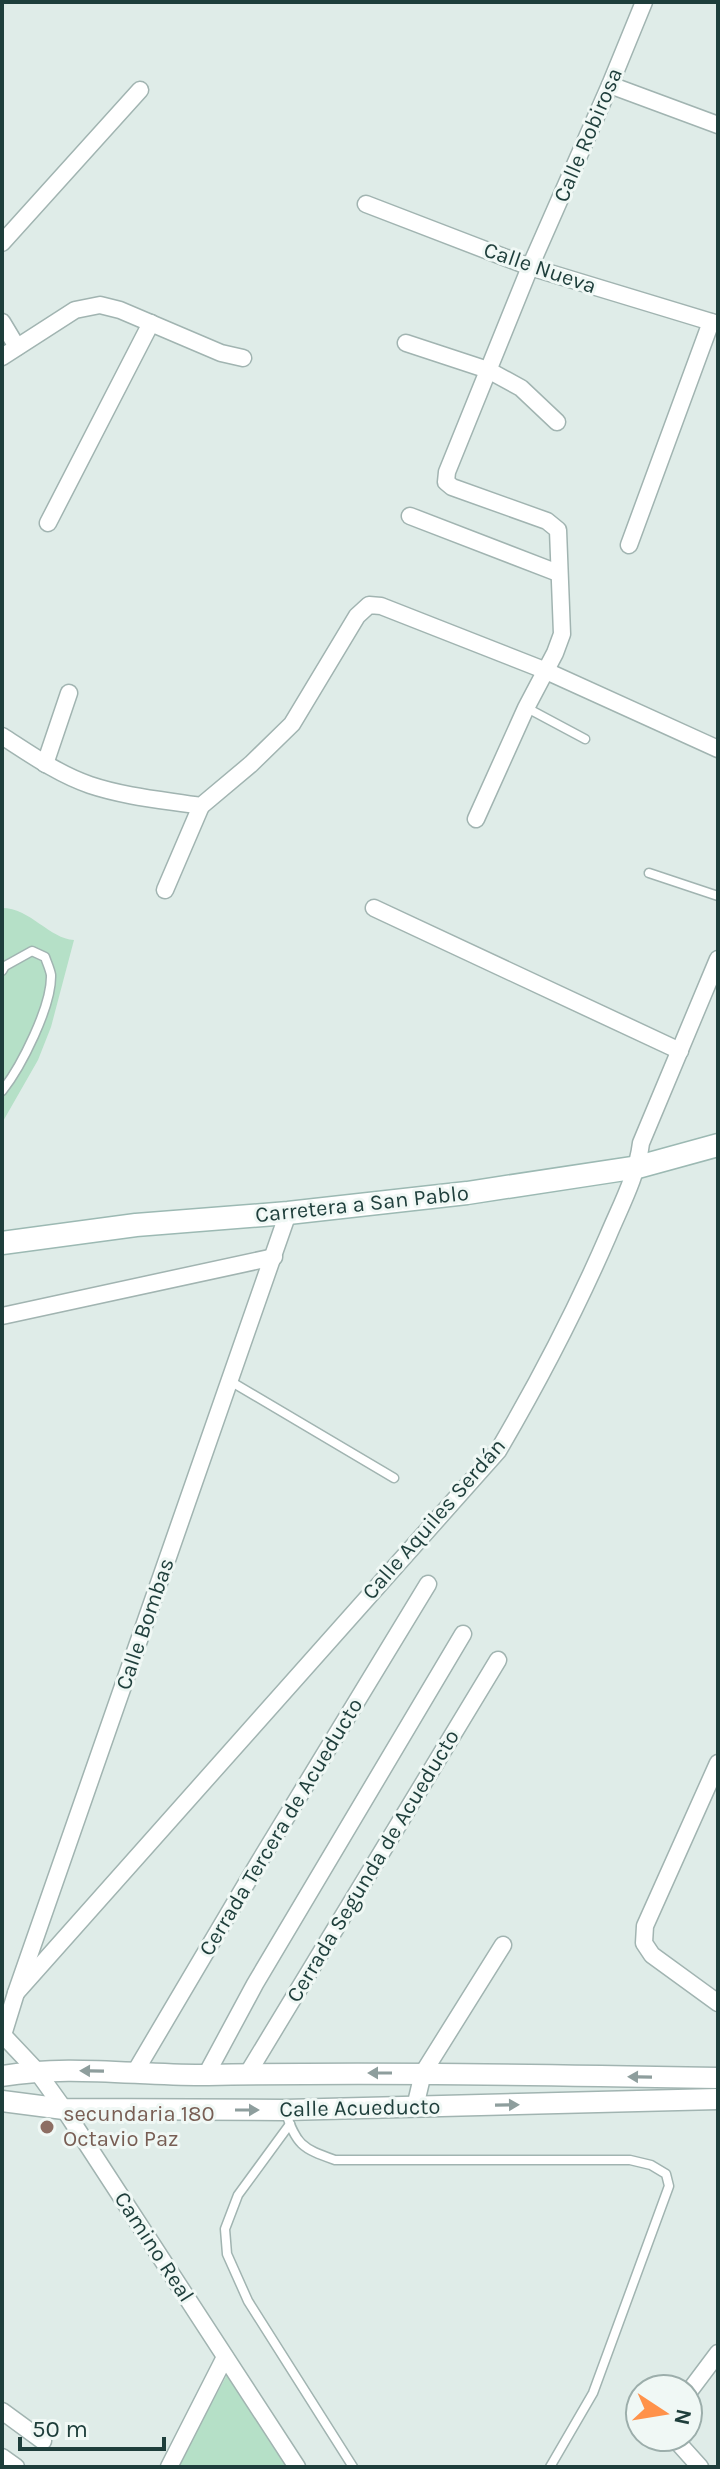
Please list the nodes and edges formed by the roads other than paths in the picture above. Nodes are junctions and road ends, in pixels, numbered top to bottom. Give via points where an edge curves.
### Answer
1 (638, 4) edge
2 (610, 85) junction
3 (140, 90) dead end
4 (718, 125) edge
5 (366, 204) dead end
6 (2, 243) edge
7 (530, 267) junction
8 (2, 322) edge
9 (151, 323) junction
10 (714, 323) edge
11 (406, 343) dead end
12 (17, 347) junction
13 (2, 357) edge
14 (243, 358) dead end
15 (488, 370) junction
16 (557, 422) dead end
17 (410, 516) dead end
18 (48, 523) dead end
19 (629, 545) dead end
20 (558, 573) junction
21 (544, 670) junction
22 (69, 693) dead end
23 (526, 708) junction
24 (2, 736) edge
25 (585, 739) dead end
26 (718, 749) edge
27 (45, 764) junction
28 (201, 806) junction
29 (476, 819) dead end
30 (649, 873) dead end
31 (165, 890) dead end
32 (718, 896) edge
33 (374, 908) dead end
34 (718, 959) edge
35 (2, 971) edge
36 (680, 1051) junction
37 (2, 1091) edge
38 (718, 1145) edge
39 (638, 1167) junction
40 (288, 1213) junction
41 (2, 1243) edge
42 (274, 1257) junction
43 (2, 1316) edge
44 (230, 1381) junction
45 (394, 1478) dead end
46 (428, 1584) dead end
47 (463, 1634) dead end
48 (498, 1660) dead end
49 (718, 1763) edge
50 (503, 1945) dead end
51 (16, 1993) junction
52 (718, 2003) edge
53 (2, 2034) edge
54 (36, 2070) junction
55 (135, 2072) junction
56 (248, 2073) junction
57 (423, 2073) junction
58 (206, 2075) junction
59 (2, 2076) edge
60 (718, 2078) edge
61 (718, 2099) edge
62 (2, 2101) edge
63 (415, 2107) junction
64 (64, 2109) junction
65 (287, 2117) junction
66 (718, 2353) edge
67 (225, 2357) junction
68 (703, 2373) edge
69 (2, 2411) edge
70 (43, 2441) dead end
71 (2, 2457) edge
72 (16, 2467) edge
73 (169, 2467) edge
74 (297, 2467) edge
75 (353, 2467) edge
76 (550, 2467) edge

1 - 2 street, Calle Robirosa
2 - 4 street
2 - 7 street, Calle Robirosa
3 - 6 street
5 - 7 street, Calle Nueva
7 - 10 street, Calle Nueva
7 - 15 street, Calle Robirosa
8 - 12 street
9 - 12 street via 100,305 75,310
9 - 14 street
9 - 18 street
10 - 19 street
11 - 15 street
12 - 13 street
15 - 16 street via 521,388
15 - 20 street, Calle Robirosa via 446,482 554,525
17 - 20 street
20 - 21 street via 562,634
21 - 23 street
21 - 26 street
21 - 28 street via 369,605 357,616 292,724
22 - 27 street
23 - 25 lane
23 - 29 street
24 - 27 street
27 - 28 street via 125,795
28 - 31 street
30 - 32 lane
33 - 36 street
34 - 36 street, Calle Aquiles Serdán
35 - 37 lane via 32,951 45,957 51,974 30,1046
36 - 39 street, Calle Aquiles Serdán via 641,1143
38 - 39 main road, Carretera a San Pablo
39 - 40 main road, Carretera a San Pablo
39 - 51 street, Calle Aquiles Serdán via 546,1368 498,1451
40 - 41 main road, Carretera a San Pablo
40 - 42 street, Calle Bombas
42 - 43 street
42 - 44 street, Calle Bombas
44 - 45 lane
44 - 51 street, Calle Bombas
46 - 55 street, Cerrada Tercera de Acueducto
47 - 58 street
48 - 56 street, Cerrada Segunda de Acueducto
49 - 52 street via 645,1926 644,1943 652,1955
50 - 57 street
51 - 53 street, Calle Bombas
53 - 54 street, Camino Real
55 -> 54 street, Calle Acueducto
54 - 59 street, Calle Acueducto
54 - 64 street, Camino Real
55 - 58 street, Calle Acueducto
57 -> 56 street, Calle Acueducto
56 - 58 street, Calle Acueducto
60 -> 57 street, Calle Acueducto
57 - 63 street
63 -> 61 street, Calle Acueducto
62 - 64 street, Calle Acueducto
63 - 65 street, Calle Acueducto
64 -> 65 street, Calle Acueducto
64 - 67 street, Camino Real
65 - 75 lane via 238,2195 225,2229 227,2254 248,2301
65 - 76 lane via 297,2141 335,2160 630,2160 666,2174 669,2186 593,2393
66 - 68 street
67 - 73 street
67 - 74 street, Camino Real
69 - 70 street
71 - 72 street

